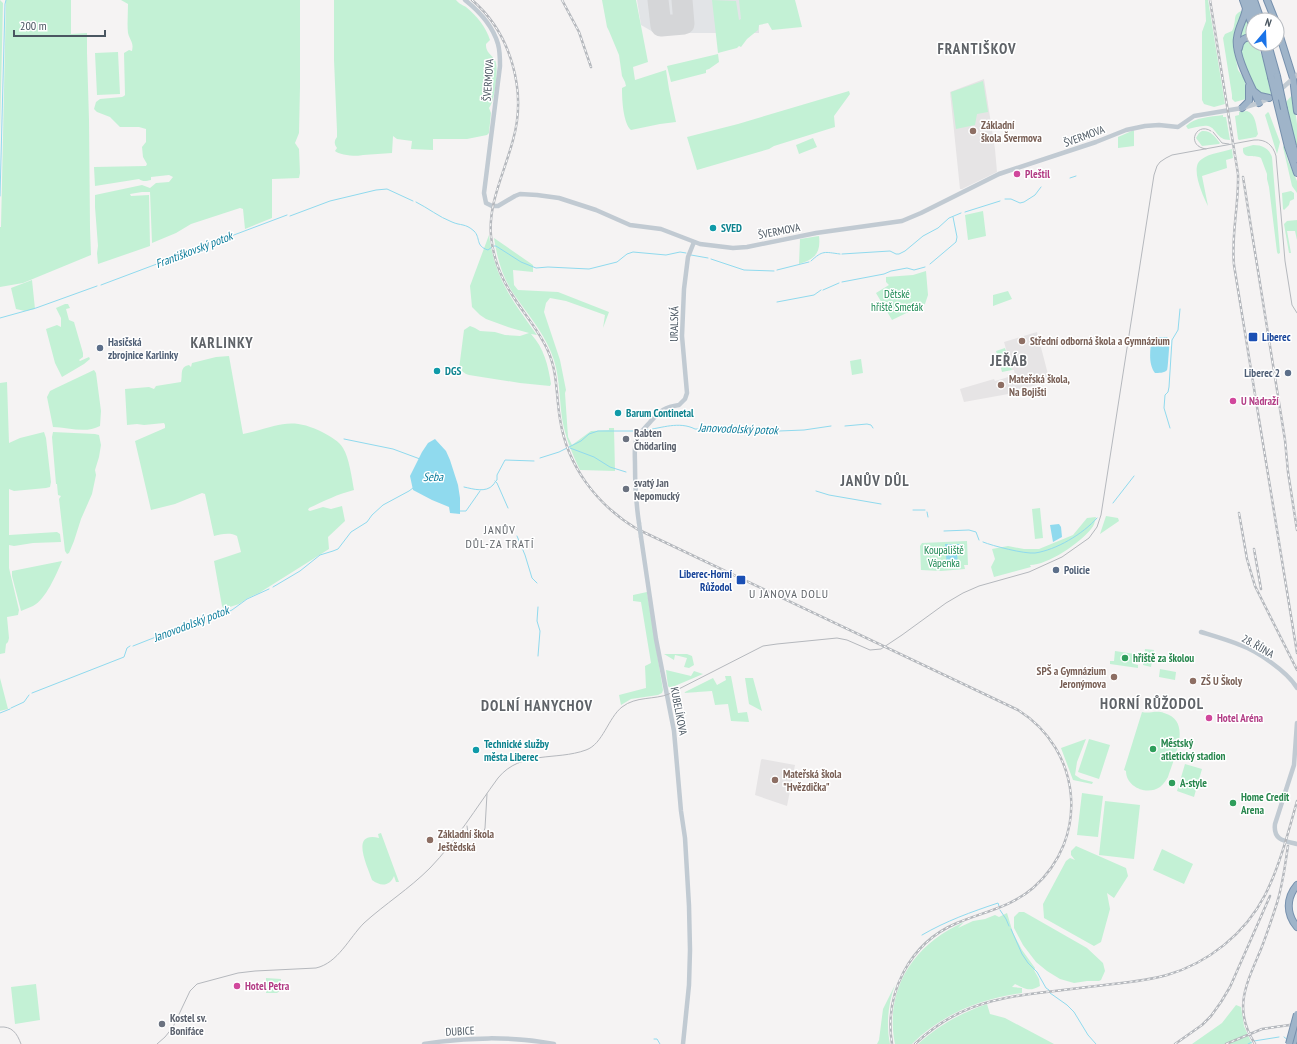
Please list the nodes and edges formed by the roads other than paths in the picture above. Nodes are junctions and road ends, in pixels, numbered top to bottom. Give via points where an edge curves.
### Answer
1 (465, 0) edge
2 (1243, 0) edge
3 (1248, 0) edge
4 (1254, 0) edge
5 (1268, 2) edge
6 (1246, 8) junction
7 (1247, 12) edge
8 (1252, 12) edge
9 (1258, 12) edge
10 (1272, 12) edge
11 (1245, 38) edge
12 (1285, 49) edge
13 (1263, 52) edge
14 (1266, 52) edge
15 (1269, 52) edge
16 (1239, 56) junction
17 (1273, 74) junction
18 (1295, 76) edge
19 (1249, 81) junction
20 (1269, 98) junction
21 (1259, 103) junction
22 (1242, 108) junction
23 (1281, 109) junction
24 (1297, 111) edge
25 (1297, 159) edge
26 (1297, 173) edge
27 (694, 242) junction
28 (679, 405) joint
29 (1201, 632) dead end
30 (1297, 688) edge
31 (1297, 722) edge
32 (1297, 844) edge
33 (1297, 885) edge
34 (1297, 888) edge
35 (1290, 897) junction
36 (1297, 927) edge
37 (1297, 1014) edge
38 (1297, 1031) edge
39 (424, 1044) edge
40 (554, 1044) edge
41 (683, 1044) edge
42 (1289, 1044) edge
43 (1293, 1044) edge

1 - 27 street, ŠVERMOVA via 484,19 498,43 499,51 499,72 484,193 486,203 498,206 520,194 559,198 630,225 661,230
2 - 6 highway
3 - 8 highway
4 - 9 highway
5 - 10 highway
6 - 7 highway
6 - 16 highway via 1237,36
11 - 16 highway via 1241,41
12 - 18 highway
13 - 17 highway
14 - 17 highway
15 - 17 highway
16 - 19 highway
17 - 23 highway, bridge
18 - 20 street, ŠVERMOVA
18 - 24 highway
19 - 20 highway via 1258,95
19 - 21 highway
19 - 22 highway via 1249,101
20 - 21 street, ŠVERMOVA
21 - 22 street, ŠVERMOVA
22 - 27 street, ŠVERMOVA via 1194,116 1178,127 1160,125 1126,130 999,174 902,221 747,247 730,248
23 - 25 highway
23 - 26 highway via 1288,147
27 - 28 street, URALSKÁ via 688,257 684,289 682,336 687,393
28 - 41 street, KUBELÍKOVA, bridge via 670,406 660,412 640,434 634,456 640,537 674,731 685,838 690,950
29 - 30 street, 28. ŘÍJNA via 1247,648 1279,669
31 - 32 street via 1294,765 1275,824 1277,836
33 - 35 highway
34 - 35 highway
35 - 36 highway via 1289,914
37 - 42 highway, bridge
38 - 43 highway
39 - 40 street, DUBICE via 496,1038

